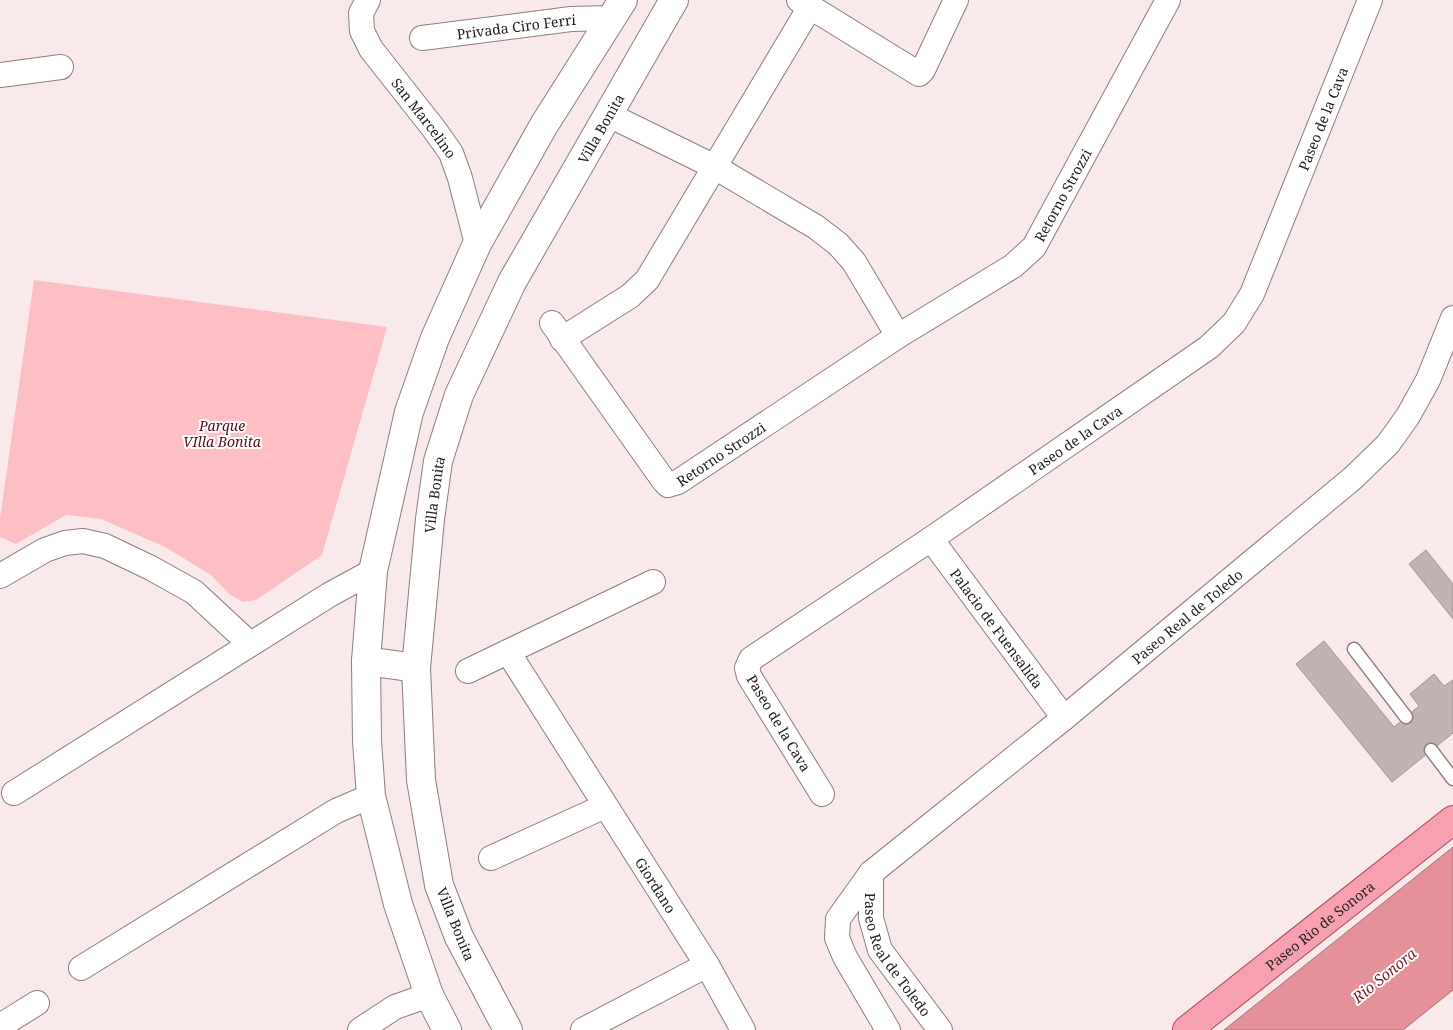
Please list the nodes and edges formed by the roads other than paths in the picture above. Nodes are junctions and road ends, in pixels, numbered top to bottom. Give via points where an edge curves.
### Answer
1 (368, 0) edge
2 (674, 0) edge
3 (956, 0) edge
4 (1168, 0) edge
5 (1366, 1) edge
6 (804, 3) edge
7 (617, 9) edge
8 (422, 38) dead end
9 (61, 67) dead end
10 (0, 75) edge
11 (609, 115) junction
12 (713, 166) junction
13 (478, 244) junction
14 (1453, 318) edge
15 (898, 336) junction
16 (931, 539) junction
17 (373, 571) junction
18 (0, 576) edge
19 (653, 582) dead end
20 (250, 644) junction
21 (1354, 649) dead end
22 (508, 652) junction
23 (366, 661) junction
24 (416, 668) junction
25 (468, 671) dead end
26 (1406, 717) dead end
27 (1064, 718) junction
28 (1431, 750) dead end
29 (1453, 780) edge
30 (14, 792) dead end
31 (822, 794) dead end
32 (371, 796) junction
33 (604, 806) junction
34 (1453, 820) edge
35 (491, 858) dead end
36 (871, 873) junction
37 (707, 966) junction
38 (81, 968) dead end
39 (429, 995) junction
40 (38, 1003) dead end
41 (0, 1026) edge
42 (360, 1030) edge
43 (447, 1030) edge
44 (508, 1030) edge
45 (583, 1030) edge
46 (743, 1030) edge
47 (888, 1030) edge
48 (940, 1030) edge
49 (1187, 1030) edge

1 - 13 street, San Marcelino via 362,13 362,31 371,49 451,153
2 - 11 street, Villa Bonita
3 - 6 street, Retorno Strozzi via 919,74
4 - 15 street, Retorno Strozzi via 1034,247 1013,266
5 - 16 street, Paseo de la Cava via 1252,294 1234,323 1209,347
6 - 12 street, Retorno Strozzi
7 - 8 street, Privada Ciro Ferri
7 - 13 street via 544,125
9 - 10 street
11 - 12 street
11 - 24 street, Villa Bonita via 512,282 460,395 438,461
12 - 15 street via 816,227 838,244 854,262
12 - 15 street, Retorno Strozzi via 647,280 630,296 557,331 668,485 678,482
13 - 17 street via 435,338 410,412
14 - 27 street, Paseo Real de Toledo via 1428,380 1388,444 1353,478
16 - 27 street, Palacio de Fuensalida
16 - 31 street, Paseo de la Cava via 750,659 749,676
17 - 20 street
17 - 23 street
18 - 20 street via 45,550 83,540 105,546 194,592
19 - 22 street
20 - 30 street
21 - 26 lane
22 - 25 street
22 - 33 street, Giordano
23 - 24 street
23 - 32 street
24 - 44 street, Villa Bonita via 421,780 439,885 459,937
27 - 36 street, Paseo Real de Toledo
28 - 29 lane
32 - 38 street via 336,811
32 - 39 street via 398,904
33 - 35 street
33 - 37 street, Giordano
34 - 49 main road, Paseo Rio de Sonora
36 - 47 street, Paseo Real de Toledo via 838,919 837,938
36 - 48 street, Paseo Real de Toledo via 870,918 880,950
37 - 45 street
37 - 46 street, Giordano
39 - 42 street via 395,1006
39 - 43 street
40 - 41 street

